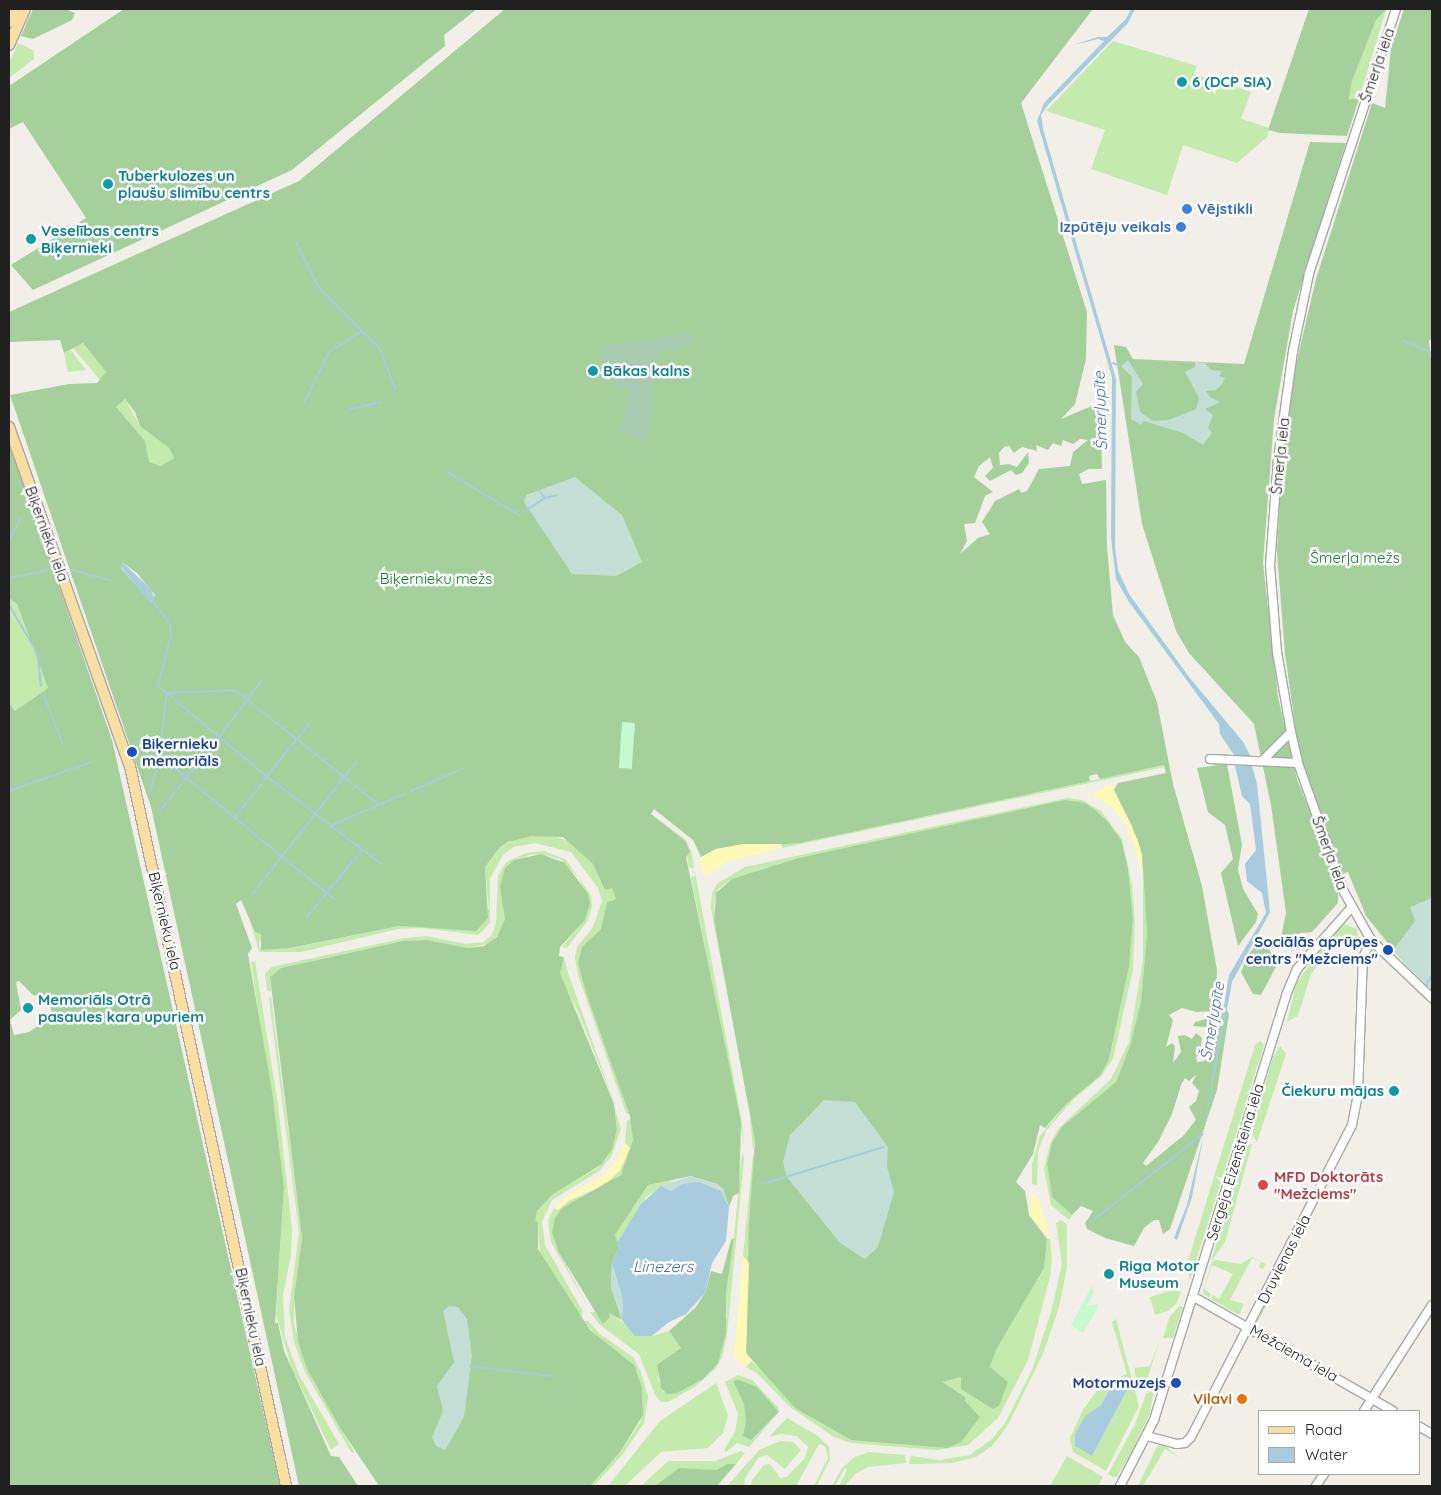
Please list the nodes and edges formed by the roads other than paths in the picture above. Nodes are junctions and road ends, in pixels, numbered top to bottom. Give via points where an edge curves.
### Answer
1 (14, 9) edge
2 (25, 9) edge
3 (1396, 9) edge
4 (9, 22) edge
5 (9, 45) edge
6 (9, 427) edge
7 (1291, 732) junction
8 (1210, 759) dead end
9 (1262, 762) junction
10 (1298, 763) junction
11 (1351, 908) junction
12 (1371, 940) junction
13 (1432, 998) edge
14 (1194, 1297) junction
15 (1432, 1305) edge
16 (1249, 1327) junction
17 (1372, 1399) junction
18 (1365, 1410) edge
19 (1391, 1410) edge
20 (1421, 1428) edge
21 (1432, 1434) edge
22 (1147, 1436) junction
23 (1323, 1475) edge
24 (286, 1486) edge
25 (1120, 1486) edge
26 (1316, 1486) edge

1 - 4 main road
2 - 5 main road
3 - 7 street, Šmerļa iela via 1309,274 1293,351 1278,459 1270,565 1277,652
6 - 24 main road, Biķernieku iela via 130,766
7 - 9 street
7 - 10 street, Šmerļa iela
8 - 9 street
9 - 10 street
10 - 11 street, Šmerļa iela
11 - 12 street, Šmerļa iela
11 - 14 street, Sergeja Eizenšteina iela via 1303,962 1290,986
12 - 13 street, Šmerļa iela
12 - 16 street, Druvienas iela via 1363,958 1355,1119
14 - 16 street, Mežciema iela
14 - 22 street, Sergeja Eizenšteina iela
15 - 17 street
16 - 17 street, Mežciema iela
16 - 22 street, Druvienas iela via 1188,1441 1161,1442
17 - 18 street
17 - 19 street, Mežciema iela
20 - 21 street
22 - 25 street, Sergeja Eizenšteina iela
23 - 26 street

